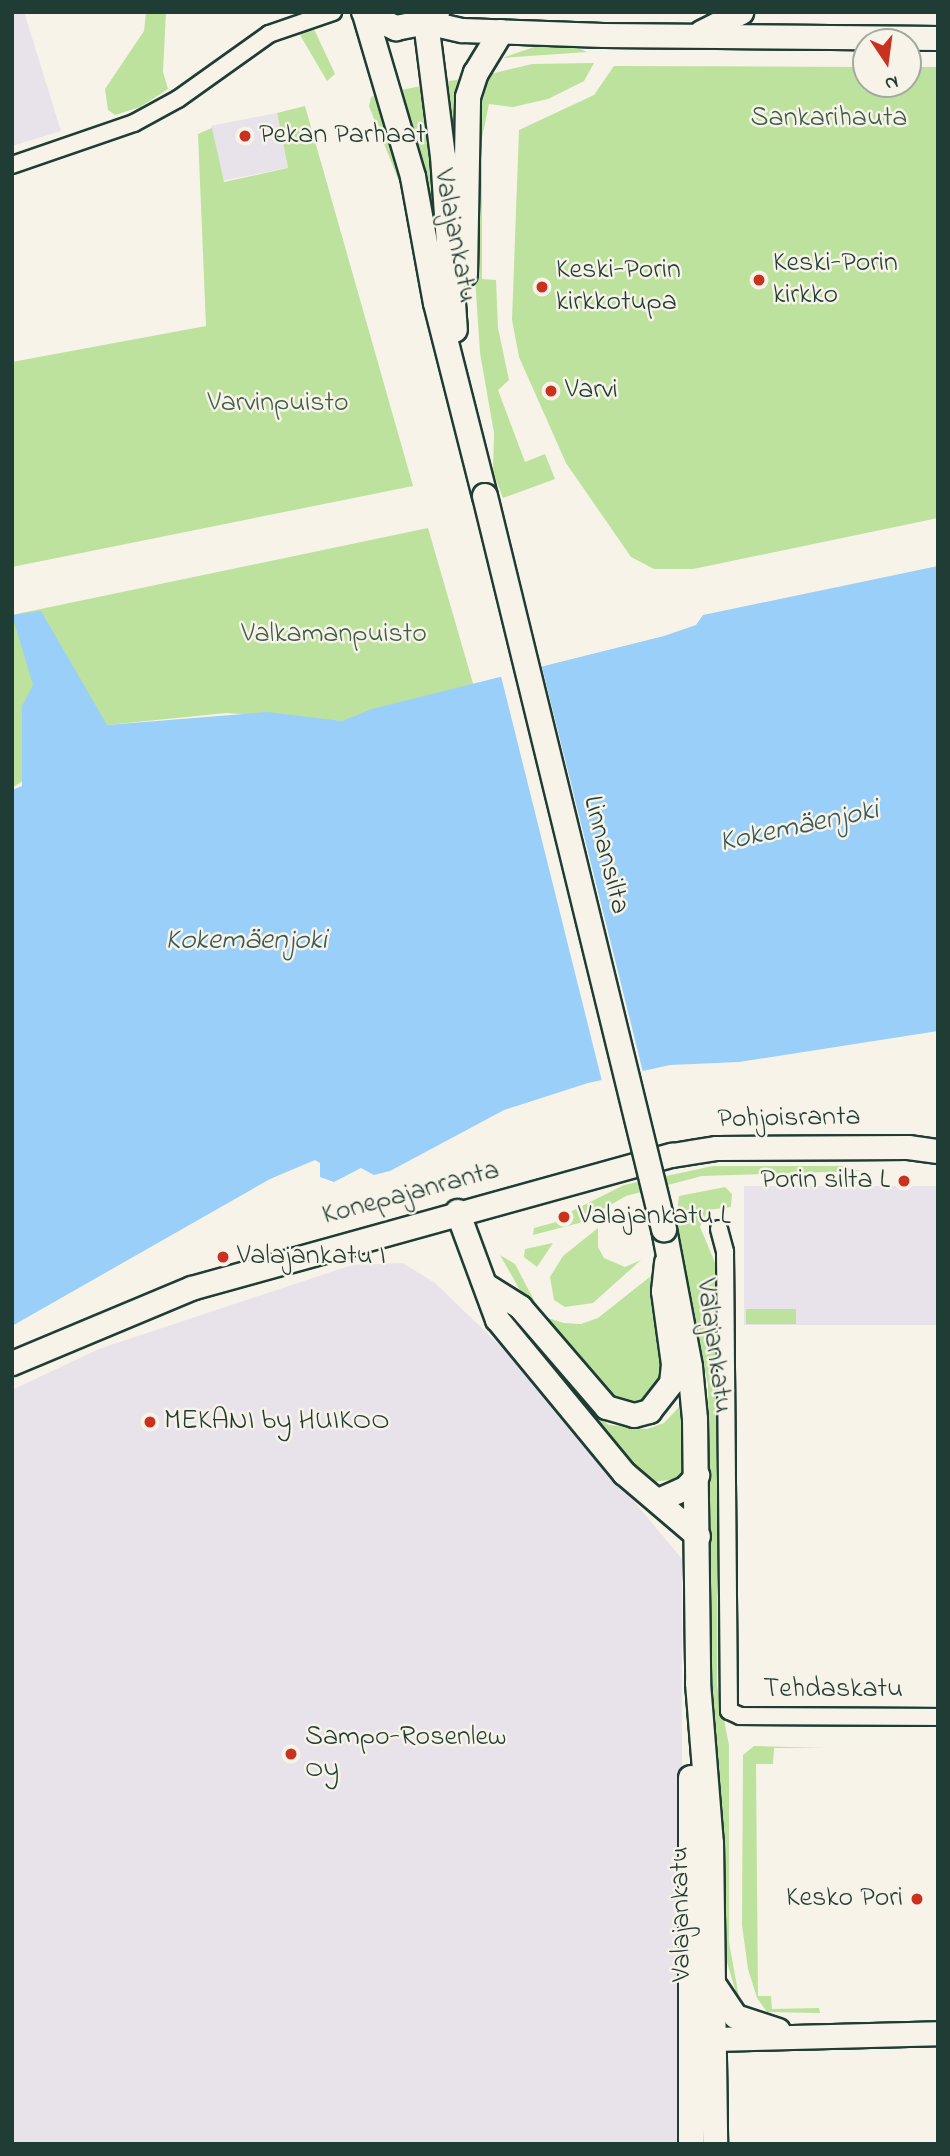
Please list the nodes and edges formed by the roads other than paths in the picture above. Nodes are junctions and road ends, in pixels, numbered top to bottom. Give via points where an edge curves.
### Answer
1 (287, 12) edge
2 (333, 12) edge
3 (340, 12) edge
4 (486, 12) edge
5 (741, 12) edge
6 (365, 15) edge
7 (432, 17) edge
8 (501, 32) junction
9 (269, 34) junction
10 (688, 36) junction
11 (938, 38) edge
12 (12, 165) edge
13 (460, 387) junction
14 (485, 496) joint
15 (938, 1138) edge
16 (908, 1147) junction
17 (938, 1152) edge
18 (672, 1155) joint
19 (457, 1211) junction
20 (719, 1229) dead end
21 (666, 1235) junction
22 (487, 1286) junction
23 (12, 1363) edge
24 (697, 1475) junction
25 (658, 1500) junction
26 (698, 1536) junction
27 (698, 1683) junction
28 (938, 1717) edge
29 (713, 1983) junction
30 (690, 1997) junction
31 (938, 2033) edge
32 (794, 2034) junction
33 (714, 2039) junction
34 (691, 2144) edge
35 (715, 2144) edge

1 - 9 street
2 - 9 street
3 - 6 street
4 - 8 street
5 - 10 street
6 - 7 main road via 396,29
6 - 13 main road, Valajankatu via 405,147 436,303
7 - 8 street via 442,28
7 - 13 main road, Valajankatu
8 - 10 street
8 - 13 main road via 476,73 468,97
9 - 12 street via 178,99 134,123
10 - 11 street
13 - 14 main road, Valajankatu
14 - 21 main road, Linnansilta, bridge
15 - 16 street
16 - 17 street
16 - 18 street, Pohjoisranta via 716,1148
18 - 19 street, Konepajanranta
19 - 22 street
19 - 23 street, Konepajanranta via 191,1288
20 - 28 street, Tehdaskatu via 725,1252 729,1711 740,1716
21 - 22 street via 663,1291 673,1364 671,1383 649,1411 634,1415 606,1407 520,1307
21 - 24 main road, Valajankatu via 690,1367
22 - 25 street via 497,1319 624,1473
24 - 25 street via 685,1488
24 - 26 main road, Valajankatu
25 - 26 street
26 - 27 main road, Valajankatu
27 - 29 main road, Valajankatu via 711,1843
27 - 30 main road, Valajankatu via 691,1761
29 - 32 street via 735,2016
29 - 33 main road, Valajankatu
30 - 33 street via 699,2025
30 - 34 main road, Valajankatu
31 - 32 street
32 - 33 street
33 - 35 main road, Valajankatu

